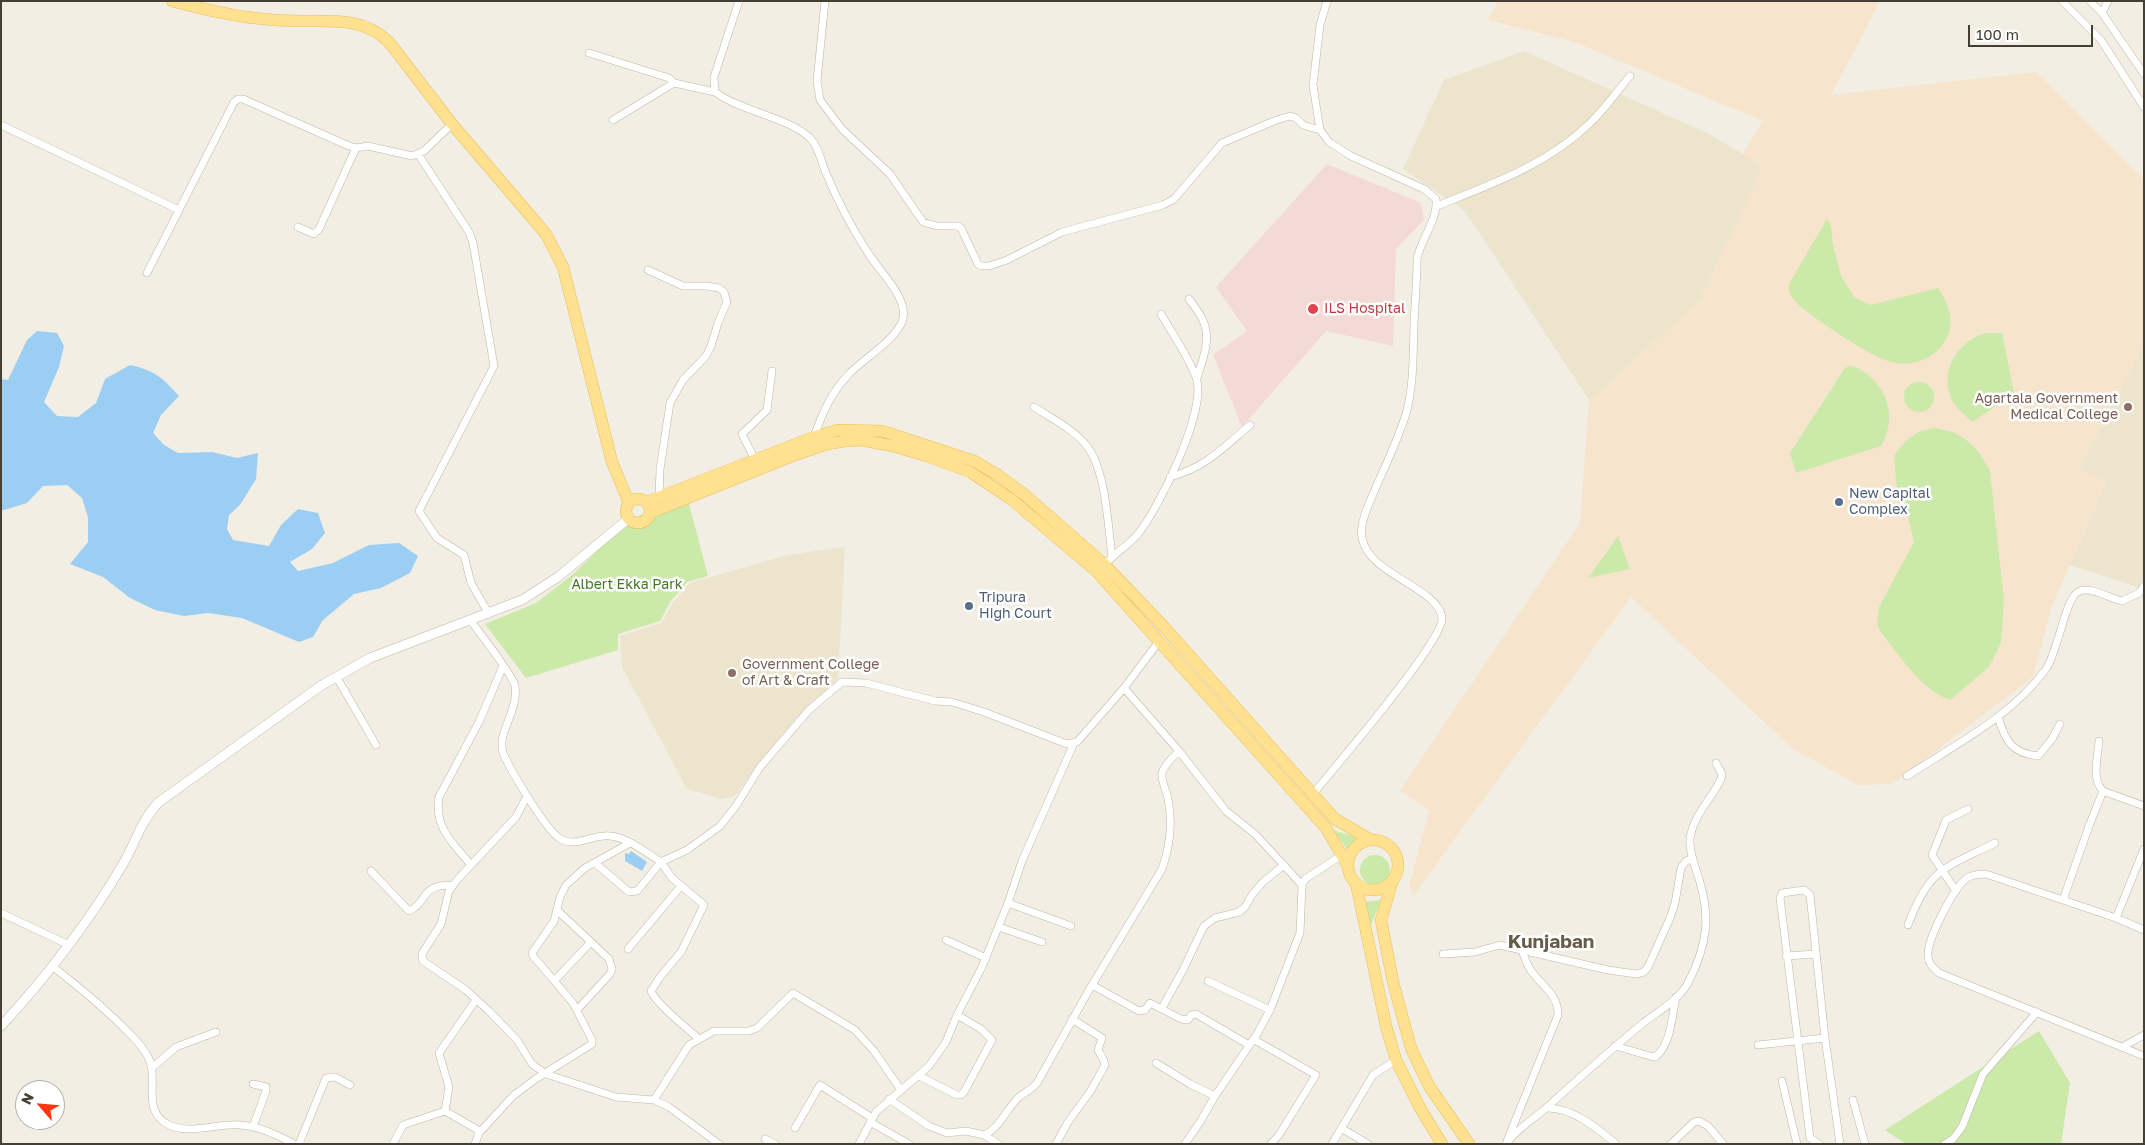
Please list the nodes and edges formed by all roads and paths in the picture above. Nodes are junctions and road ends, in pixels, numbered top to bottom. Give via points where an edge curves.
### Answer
1 (739, 1) edge
2 (824, 1) edge
3 (1327, 1) edge
4 (2062, 1) edge
5 (2090, 1) edge
6 (2108, 1) edge
7 (175, 2) edge
8 (2102, 13) junction
9 (589, 52) dead end
10 (2144, 74) edge
11 (1630, 76) dead end
12 (674, 83) junction
13 (715, 92) junction
14 (2144, 107) edge
15 (613, 120) dead end
16 (452, 124) junction
17 (1, 125) edge
18 (1320, 130) junction
19 (356, 148) junction
20 (418, 154) junction
21 (1437, 206) junction
22 (179, 210) junction
23 (298, 227) dead end
24 (648, 270) dead end
25 (147, 273) dead end
26 (1189, 299) dead end
27 (1160, 314) dead end
28 (772, 371) dead end
29 (1197, 378) junction
30 (1034, 407) dead end
31 (1250, 425) dead end
32 (814, 437) junction
33 (755, 460) junction
34 (1170, 477) junction
35 (659, 498) junction
36 (628, 502) junction
37 (648, 508) junction
38 (628, 519) junction
39 (1108, 561) junction
40 (2144, 586) edge
41 (489, 614) junction
42 (471, 621) junction
43 (1160, 640) junction
44 (503, 666) junction
45 (336, 676) junction
46 (1124, 688) junction
47 (1998, 717) junction
48 (2060, 724) dead end
49 (2098, 741) dead end
50 (1074, 743) junction
51 (376, 745) dead end
52 (1179, 751) junction
53 (1716, 763) dead end
54 (1907, 776) dead end
55 (2104, 791) junction
56 (1313, 794) junction
57 (527, 796) junction
58 (2144, 806) edge
59 (1968, 809) dead end
60 (1371, 840) junction
61 (630, 843) junction
62 (1995, 843) dead end
63 (2144, 849) edge
64 (1342, 855) junction
65 (1693, 858) junction
66 (661, 862) junction
67 (595, 863) junction
68 (471, 865) junction
69 (1284, 865) junction
70 (1348, 866) junction
71 (1941, 870) junction
72 (371, 871) dead end
73 (1393, 880) junction
74 (1356, 883) junction
75 (453, 885) junction
76 (1302, 885) junction
77 (681, 886) junction
78 (1956, 891) junction
79 (2063, 900) junction
80 (1008, 903) junction
81 (558, 910) junction
82 (1, 913) edge
83 (2116, 918) junction
84 (1908, 925) dead end
85 (1072, 926) dead end
86 (999, 927) junction
87 (2144, 930) edge
88 (946, 940) dead end
89 (590, 942) junction
90 (1042, 942) dead end
91 (67, 944) junction
92 (628, 949) dead end
93 (1522, 950) junction
94 (1443, 954) dead end
95 (1816, 954) junction
96 (1786, 956) junction
97 (986, 958) junction
98 (52, 966) junction
99 (555, 980) junction
100 (1208, 981) dead end
101 (1092, 985) junction
102 (1676, 997) junction
103 (476, 1000) junction
104 (1162, 1008) junction
105 (577, 1010) junction
106 (1270, 1010) junction
107 (2037, 1012) junction
108 (956, 1015) junction
109 (1072, 1019) junction
110 (1, 1026) edge
111 (216, 1032) dead end
112 (2144, 1035) edge
113 (698, 1038) junction
114 (1825, 1038) junction
115 (1796, 1041) junction
116 (1251, 1042) junction
117 (1758, 1045) dead end
118 (1616, 1046) junction
119 (2122, 1047) junction
120 (2144, 1056) edge
121 (1396, 1060) junction
122 (1156, 1063) dead end
123 (152, 1068) junction
124 (546, 1074) junction
125 (919, 1076) junction
126 (1782, 1082) dead end
127 (253, 1084) dead end
128 (350, 1085) dead end
129 (901, 1090) junction
130 (1214, 1096) junction
131 (889, 1099) junction
132 (654, 1100) junction
133 (1853, 1100) dead end
134 (1546, 1108) junction
135 (445, 1111) junction
136 (871, 1120) junction
137 (253, 1127) junction
138 (795, 1128) dead end
139 (1341, 1128) junction
140 (479, 1133) junction
141 (984, 1135) junction
142 (765, 1138) dead end
143 (1506, 1143) edge
144 (294, 1144) edge
145 (299, 1144) edge
146 (393, 1144) edge
147 (475, 1144) edge
148 (719, 1144) edge
149 (775, 1144) edge
150 (859, 1144) edge
151 (909, 1144) edge
152 (998, 1144) edge
153 (1056, 1144) edge
154 (1185, 1144) edge
155 (1271, 1144) edge
156 (1332, 1144) edge
157 (1368, 1144) edge
158 (1442, 1144) edge
159 (1469, 1144) edge
160 (1616, 1144) edge
161 (1671, 1144) edge
162 (1723, 1144) edge
163 (1796, 1144) edge
164 (1819, 1144) edge
165 (1834, 1144) edge
166 (1840, 1144) edge
167 (1865, 1144) edge
168 (1946, 1144) edge

1 - 13 street via 714,77
2 - 18 street via 817,81 820,100 842,129 890,174 923,222 961,228 981,266 1008,260 1062,232 1169,202 1222,143 1274,121 1290,116 1303,125
3 - 18 street via 1320,25 1313,85
4 - 14 street via 2101,40
5 - 8 street
6 - 8 street
7 - 16 main road via 252,18 344,21 368,27 389,42
8 - 10 street
9 - 12 street via 669,78
11 - 21 street via 1591,122 1550,156 1512,176
12 - 13 street
12 - 15 street
13 - 32 street via 796,129 814,142 830,183 864,246 905,310 897,331 848,375 831,396
16 - 20 street
16 - 36 main road via 546,234 563,267 612,462
17 - 22 street
18 - 21 street via 1329,142 1351,156 1424,189 1436,199
19 - 20 street via 368,146 404,156
19 - 22 street via 238,99
19 - 23 street via 319,229 314,234
20 - 41 street via 473,243 494,366 420,511 437,538 464,555 471,583
21 - 56 street via 1418,250 1411,395 1395,445 1365,513 1361,539 1374,560 1423,594 1438,609 1442,618 1440,629 1418,663
22 - 25 street
24 - 35 street via 683,286 719,288 727,302 706,356 683,380 670,403
26 - 29 street via 1206,332
27 - 29 street
28 - 33 street via 767,410 742,434
29 - 34 street via 1193,423
30 - 39 street via 1078,437 1094,457 1104,493
31 - 34 street via 1201,465
32 - 33 main road
32 - 39 main road via 838,430 882,431 974,461 998,475
33 - 35 main road
34 - 39 street via 1137,535
35 - 37 main road
36 - 37 main road via 640,498
36 - 38 main road
37 - 38 main road via 646,520 639,524
37 - 43 main road via 827,444 861,440 893,446 970,472 1004,494 1096,571
38 - 41 street via 542,588
39 - 56 main road
40 - 47 street via 2139,594 2122,602 2088,590 2080,590 2074,595 2047,667
41 - 42 street
42 - 44 street
42 - 45 street via 370,658
43 - 46 street
43 - 64 main road via 1326,828
44 - 57 street via 515,685 515,699 502,750
44 - 68 street via 479,722 439,797 441,825
45 - 51 street
45 - 91 street via 159,802 148,813 123,863
46 - 50 street
46 - 52 street
47 - 48 street via 2007,742 2023,753 2038,756
47 - 54 street
49 - 55 street via 2096,780
50 - 66 street via 1067,744 952,702 935,701 866,683 842,682 809,710 760,767 720,826 687,850
50 - 80 street via 1022,861
52 - 69 street via 1226,811 1255,834
52 - 101 street via 1163,770 1171,821 1168,851 1162,868
53 - 65 street via 1721,779 1693,824 1690,839
55 - 58 street
55 - 79 street
56 - 60 main road via 1335,819
57 - 61 street via 557,836 566,842 612,836
57 - 68 street via 516,817
59 - 71 street via 1946,820 1933,849 1934,861
60 - 70 main road via 1357,846
60 - 73 main road via 1386,844 1396,856
61 - 66 street
61 - 67 street
62 - 71 street
63 - 83 street
64 - 70 main road
64 - 76 street via 1305,879
65 - 93 street via 1681,868 1670,918 1644,972 1608,970
65 - 102 street via 1704,896 1706,931 1689,981
66 - 67 street via 632,893
66 - 77 street
67 - 81 street via 566,885
68 - 75 street
69 - 76 street
69 - 104 street via 1263,882 1245,908 1215,918 1204,926
70 - 74 main road
71 - 78 street
71 - 84 street via 1920,896
72 - 75 street via 409,911 432,888
73 - 74 main road via 1379,889 1363,888
73 - 159 main road via 1381,920 1411,1048 1429,1086
74 - 121 main road
75 - 103 street via 441,924 422,956 423,961
76 - 106 street via 1300,933
77 - 92 street
77 - 113 street via 702,902 703,908 681,952 651,991 669,1013
78 - 79 street via 1969,877 1986,874
78 - 107 street via 1932,937 1928,950 1932,967
79 - 83 street
80 - 85 street
80 - 86 street
81 - 89 street
81 - 99 street via 532,953
82 - 91 street
83 - 87 street
86 - 90 street
86 - 97 street
88 - 97 street
89 - 99 street
89 - 105 street via 609,959 612,969
91 - 98 street
93 - 94 street via 1500,946
93 - 143 street via 1530,970 1554,998 1558,1015
95 - 96 street
95 - 96 street via 1810,895 1804,890 1782,893 1780,898
95 - 114 street
96 - 115 street
97 - 108 street
98 - 110 street
98 - 123 street via 110,1013 139,1044
99 - 105 street
100 - 106 street
101 - 104 street via 1140,1011 1150,1003
101 - 109 street
102 - 118 street
102 - 118 street via 1667,1040 1660,1054 1655,1057
103 - 124 street via 506,1027 532,1064
103 - 135 street via 440,1053 449,1086
104 - 116 street via 1181,1019 1188,1020 1190,1015 1196,1014
105 - 124 street via 592,1044
106 - 116 street
107 - 119 street
107 - 168 street via 1983,1074 1962,1127
108 - 125 street via 946,1042
108 - 125 street via 981,1029 992,1040 964,1092 957,1095
109 - 141 street via 1037,1083 1030,1092 1019,1097
109 - 153 street via 1102,1038 1098,1050 1104,1065 1098,1080
111 - 123 street via 176,1046
112 - 119 street
113 - 129 street via 720,1030 750,1031 757,1028 793,993 855,1030
113 - 132 street via 684,1051
114 - 115 street
114 - 166 street
115 - 117 street
115 - 164 street via 1810,1138
116 - 130 street
116 - 155 street via 1316,1075
118 - 134 street
119 - 120 street
121 - 139 street via 1373,1075
121 - 158 main road
122 - 130 street
123 - 137 street via 151,1102 168,1125 190,1129
124 - 132 street via 616,1097
124 - 140 street via 513,1096
125 - 129 street
126 - 163 street
127 - 137 street via 266,1088 266,1091
128 - 145 street via 335,1077 326,1078
129 - 131 street
130 - 154 street
131 - 136 street
131 - 141 street via 929,1126 947,1133 966,1131
132 - 148 street via 669,1107
133 - 167 street
134 - 143 street
134 - 160 street via 1589,1123
135 - 140 street
135 - 146 street via 403,1125
136 - 138 street via 820,1085
136 - 150 street
136 - 151 street
137 - 144 street
139 - 156 street
139 - 157 street
140 - 147 street
141 - 152 street
142 - 149 street
161 - 162 street via 1699,1121 1708,1126
165 - 166 street

